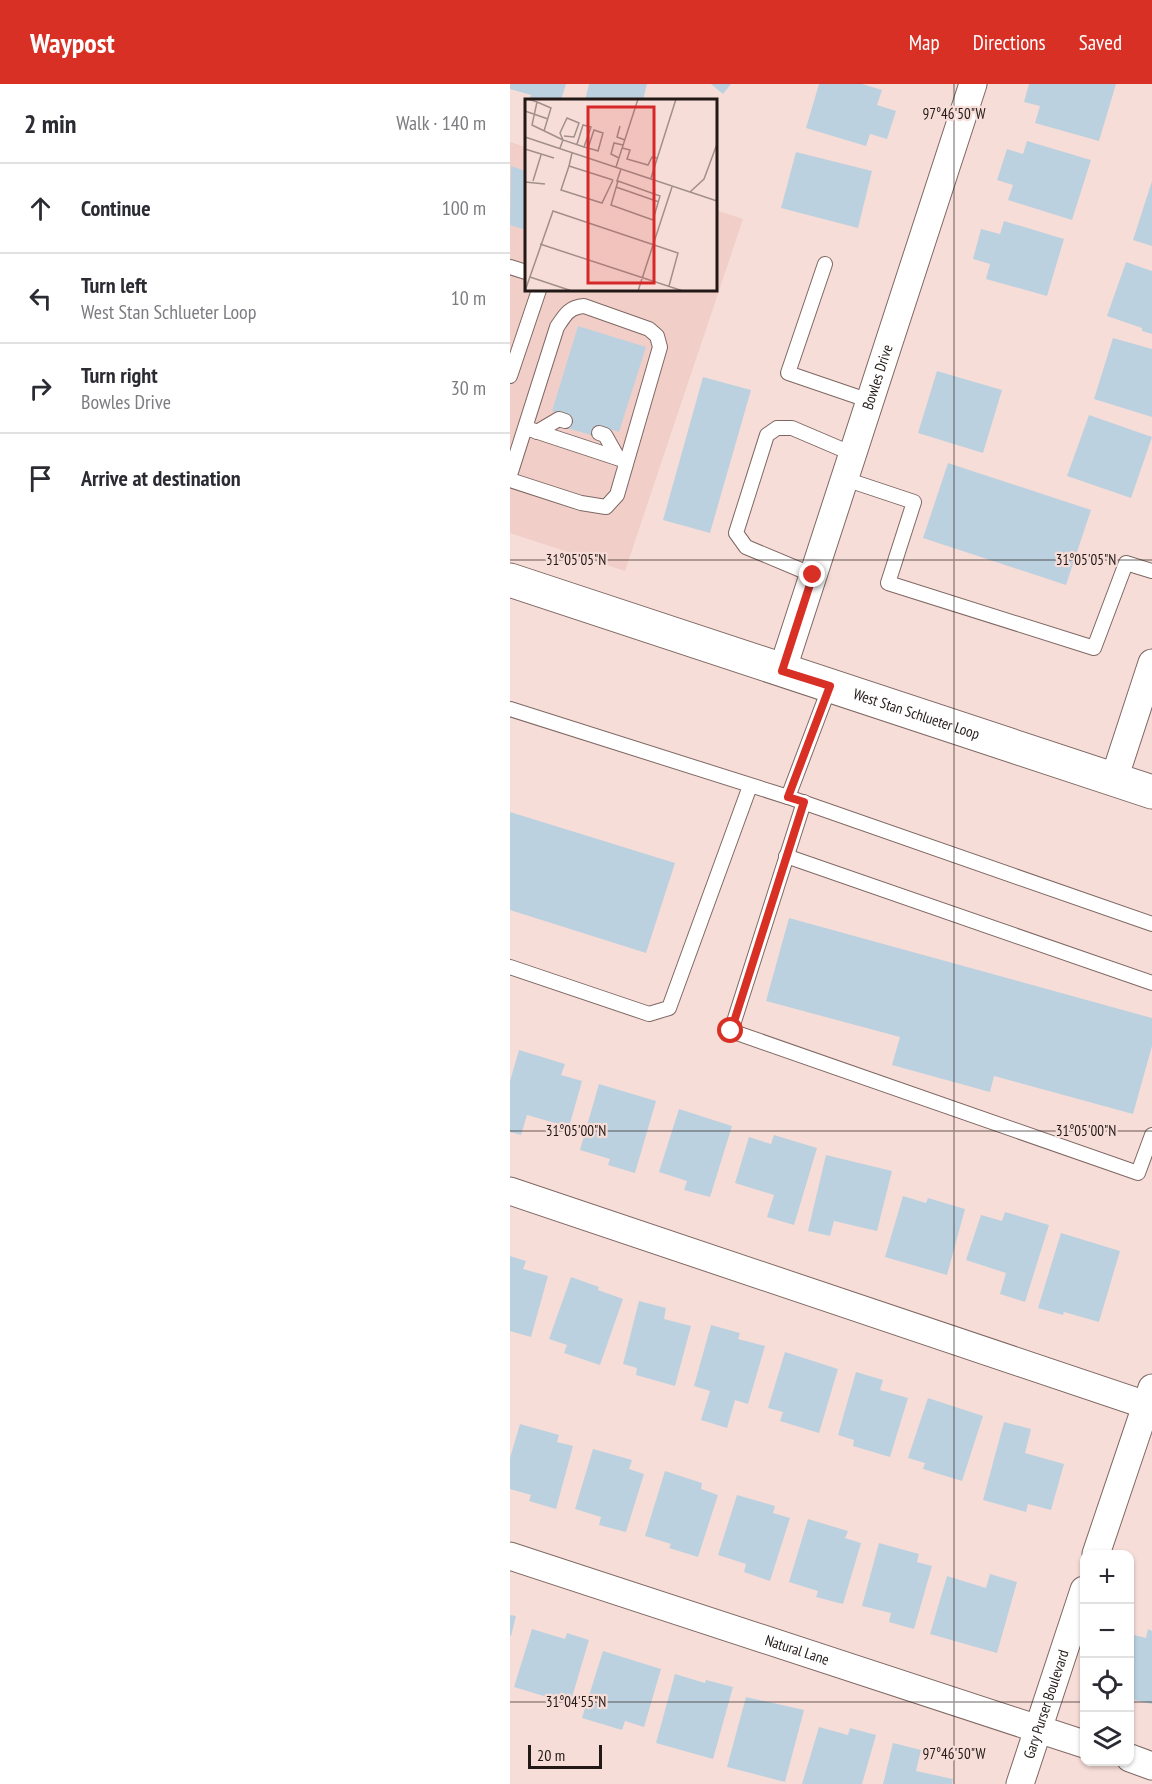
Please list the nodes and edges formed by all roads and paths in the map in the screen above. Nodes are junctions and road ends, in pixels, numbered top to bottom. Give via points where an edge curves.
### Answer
1 (974, 84) edge
2 (825, 264) dead end
3 (510, 267) edge
4 (525, 272) edge
5 (539, 291) edge
6 (510, 376) edge
7 (870, 401) junction
8 (565, 421) dead end
9 (531, 430) junction
10 (599, 433) dead end
11 (853, 454) junction
12 (622, 459) junction
13 (510, 475) edge
14 (845, 479) junction
15 (510, 480) edge
16 (1152, 571) edge
17 (813, 575) junction
18 (510, 580) edge
19 (1152, 663) edge
20 (782, 671) junction
21 (830, 686) junction
22 (510, 709) edge
23 (1114, 779) junction
24 (750, 786) junction
25 (1152, 792) edge
26 (788, 797) junction
27 (804, 802) junction
28 (786, 856) junction
29 (1152, 924) edge
30 (510, 967) edge
31 (1152, 983) edge
32 (1152, 1135) edge
33 (510, 1191) edge
34 (1150, 1399) edge
35 (1097, 1550) edge
36 (510, 1556) edge
37 (1080, 1602) edge
38 (1039, 1729) junction
39 (1080, 1743) edge
40 (1134, 1759) edge
41 (1152, 1766) edge
42 (1020, 1784) edge

1 - 7 street, Bowles Drive
2 - 7 lane via 788,372
3 - 4 lane
5 - 6 lane
7 - 11 street, Bowles Drive
8 - 9 lane via 559,419
9 - 12 lane
9 - 12 lane via 557,327 568,311 584,306 649,328 660,347
9 - 13 lane
10 - 12 lane via 605,435
11 - 14 street, Bowles Drive
11 - 17 lane via 792,428 777,428 767,435 736,533 746,547
12 - 15 lane via 617,495 606,507
14 - 16 lane via 914,502 888,584 1094,648 1126,563
14 - 17 street, Bowles Drive
17 - 20 street, Bowles Drive
18 - 20 main road, West Stan Schlueter Loop
19 - 23 street
20 - 21 main road, West Stan Schlueter Loop
21 - 23 main road, West Stan Schlueter Loop
21 - 26 lane
22 - 24 lane
23 - 25 main road, West Stan Schlueter Loop
24 - 26 lane
24 - 30 lane via 669,1008 649,1014
26 - 27 lane
27 - 28 lane
27 - 29 lane
28 - 31 lane
28 - 32 lane via 731,1031 1138,1173
33 - 34 street
34 - 35 street
36 - 38 street, Natural Lane
37 - 38 street, Gary Purser Boulevard
38 - 39 street, Natural Lane
38 - 42 street, Gary Purser Boulevard
40 - 41 street

